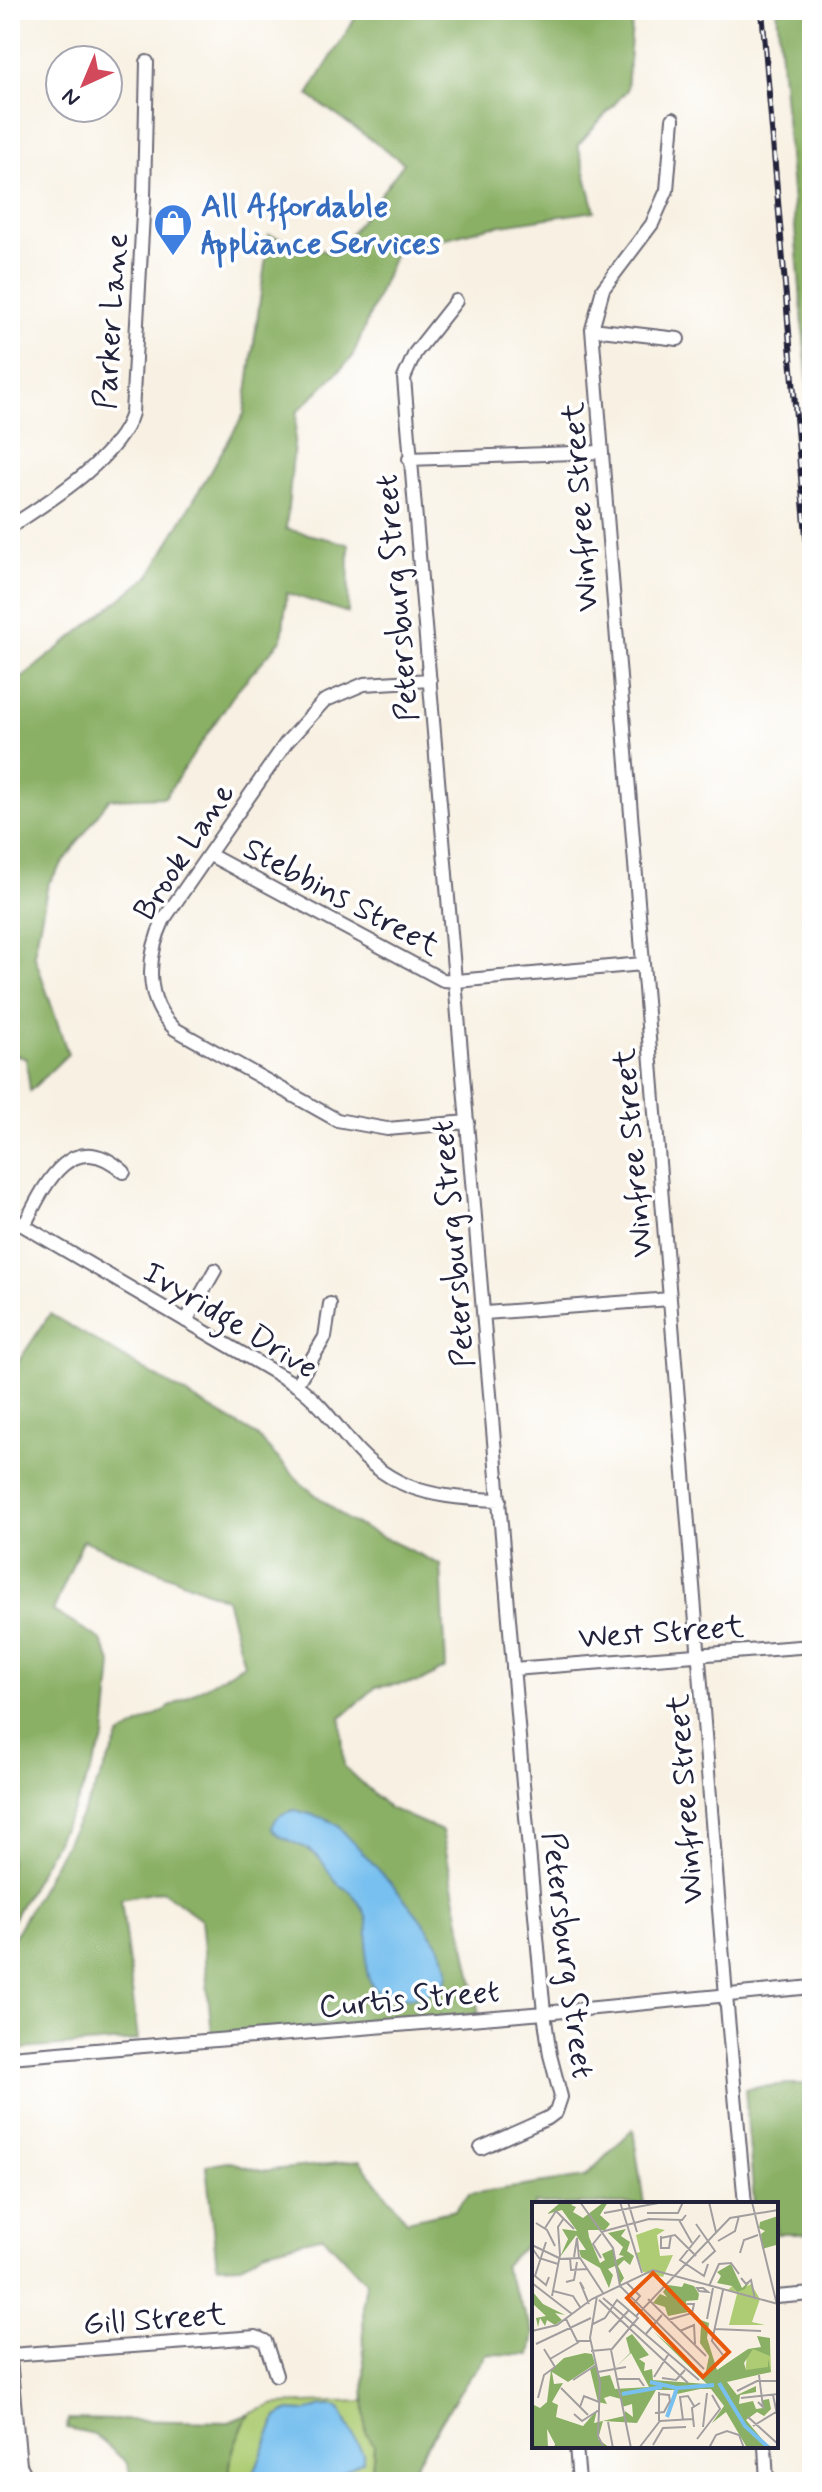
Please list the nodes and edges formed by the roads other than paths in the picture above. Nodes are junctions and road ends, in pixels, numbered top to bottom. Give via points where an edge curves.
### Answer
1 (147, 62) dead end
2 (673, 119) dead end
3 (456, 301) dead end
4 (592, 329) junction
5 (678, 339) dead end
6 (600, 452) junction
7 (409, 459) junction
8 (10, 527) edge
9 (430, 680) junction
10 (210, 855) junction
11 (642, 964) junction
12 (457, 981) junction
13 (468, 1122) junction
14 (124, 1172) dead end
15 (10, 1221) edge
16 (24, 1226) junction
17 (215, 1270) dead end
18 (670, 1299) junction
19 (330, 1304) dead end
20 (485, 1313) junction
21 (186, 1321) junction
22 (296, 1385) junction
23 (500, 1500) junction
24 (812, 1646) edge
25 (699, 1655) junction
26 (513, 1669) junction
27 (812, 1987) edge
28 (726, 1996) junction
29 (544, 2013) junction
30 (10, 2057) edge
31 (481, 2148) dead end
32 (745, 2202) edge
33 (812, 2294) edge
34 (778, 2297) edge
35 (10, 2357) edge
36 (276, 2375) dead end
37 (576, 2448) edge
38 (765, 2448) edge
39 (29, 2482) edge
40 (579, 2482) edge
41 (767, 2482) edge

1 - 8 street, Parker Lane via 132,413 116,445
2 - 4 street, Winfree Street via 667,190 652,224 603,289
3 - 7 street, Petersburg Street via 415,353 404,378
4 - 5 street
4 - 6 street, Winfree Street
6 - 7 street
6 - 11 street, Winfree Street
7 - 9 street, Petersburg Street
9 - 10 street, Brook Lane via 364,684 324,701 286,743
9 - 12 street, Petersburg Street
10 - 12 street, Stebbins Street via 435,977
10 - 13 street, Brook Lane via 164,919 152,949 153,993 165,1020 337,1120 387,1129
11 - 12 street, Stebbins Street
11 - 18 street, Winfree Street
12 - 13 street, Petersburg Street
13 - 20 street, Petersburg Street
14 - 16 street via 93,1156 70,1160 47,1181
15 - 16 street, Ivyridge Drive
16 - 21 street, Ivyridge Drive
17 - 21 street
18 - 20 street
18 - 25 street, Winfree Street
19 - 22 street via 325,1337
20 - 23 street, Petersburg Street
21 - 22 street, Ivyridge Drive
22 - 23 street, Ivyridge Drive via 389,1477 439,1497
23 - 26 street, Petersburg Street
24 - 25 street, West Street
25 - 26 street, West Street
25 - 28 street, Winfree Street
26 - 29 street, Petersburg Street
27 - 28 street, Curtis Street
28 - 29 street, Curtis Street
28 - 32 street, Winfree Street
29 - 30 street, Curtis Street
29 - 31 street, Petersburg Street via 560,2104 537,2125
33 - 34 street
35 - 36 street, Gill Street via 256,2337 265,2341
35 - 39 street via 20,2465
37 - 40 street
38 - 41 street

